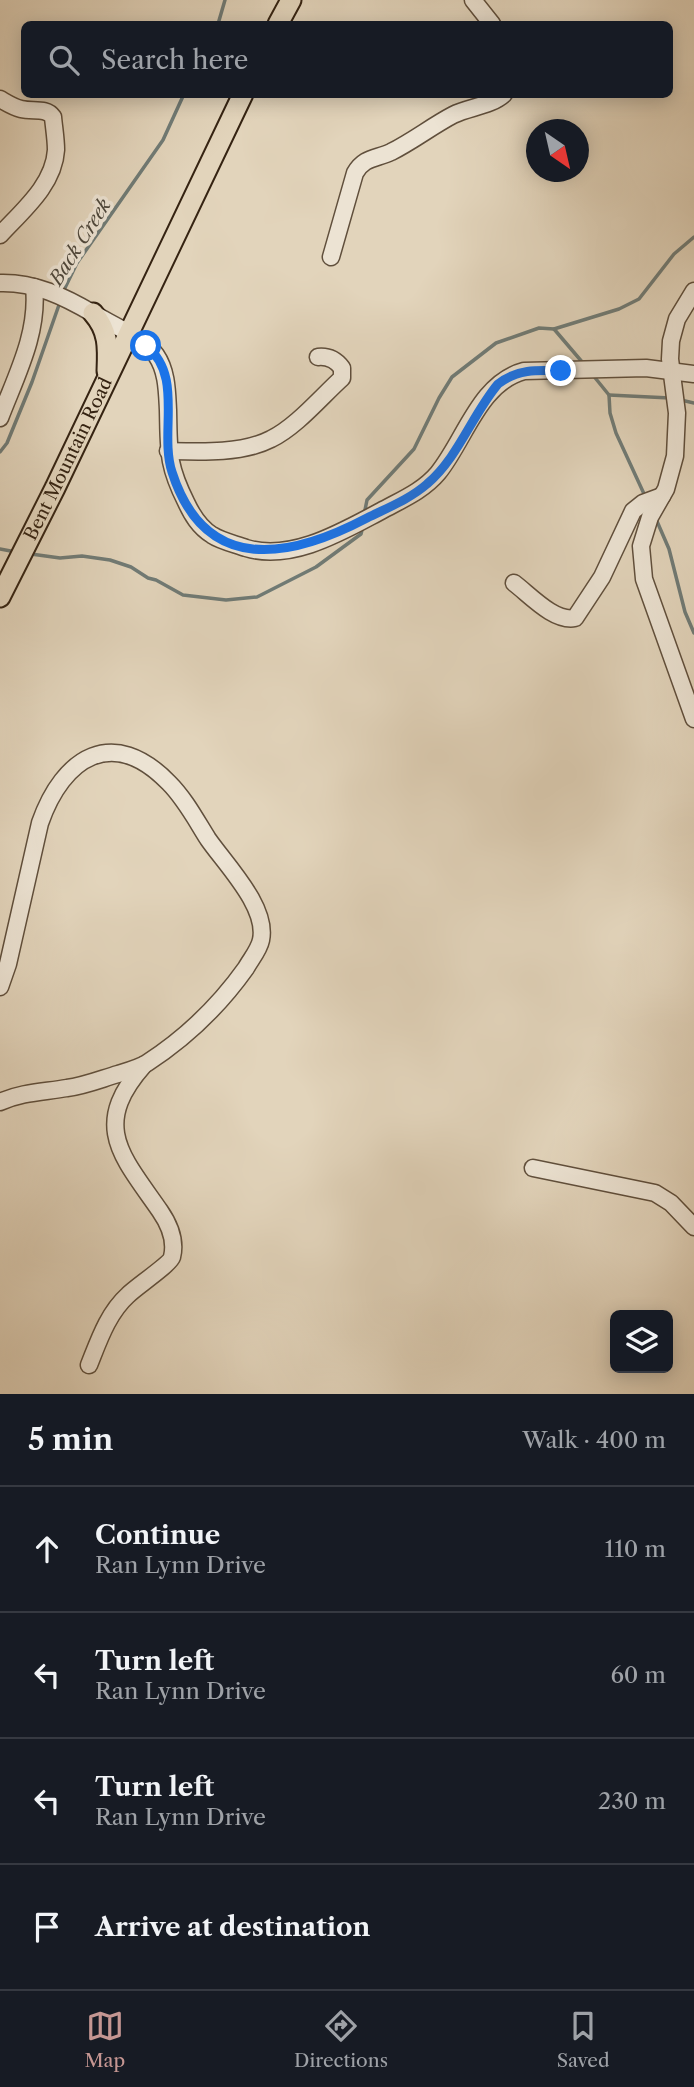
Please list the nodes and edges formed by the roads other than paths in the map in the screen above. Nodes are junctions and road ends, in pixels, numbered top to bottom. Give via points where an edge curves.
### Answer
1 (290, 0) edge
2 (473, 0) edge
3 (280, 21) edge
4 (490, 21) edge
5 (241, 98) edge
6 (500, 98) edge
7 (0, 99) edge
8 (0, 235) edge
9 (331, 257) dead end
10 (0, 283) edge
11 (34, 287) junction
12 (694, 291) edge
13 (93, 313) junction
14 (128, 334) junction
15 (318, 357) dead end
16 (671, 370) junction
17 (694, 374) edge
18 (106, 380) junction
19 (0, 418) edge
20 (168, 451) junction
21 (662, 496) junction
22 (514, 583) dead end
23 (0, 597) edge
24 (694, 719) edge
25 (0, 987) edge
26 (144, 1065) junction
27 (0, 1102) edge
28 (533, 1168) dead end
29 (694, 1227) edge
30 (89, 1365) dead end

1 - 3 main road
2 - 4 street
5 - 14 main road, Bent Mountain Road
6 - 9 street via 457,113 393,151 361,163
7 - 8 street via 16,108 51,113 56,148 44,185
10 - 11 street
11 - 13 street
11 - 19 street via 34,321
12 - 16 street via 673,332
13 - 14 street
13 - 18 main road via 106,334
14 - 18 main road, Bent Mountain Road
14 - 20 street via 155,352 162,366
15 - 20 street via 337,362 342,378 284,432 260,444 212,452
16 - 17 street
16 - 20 street via 515,373 487,396 428,484 352,526 285,549 250,549 205,530 177,486
16 - 21 street via 677,436 671,476
18 - 23 main road, Bent Mountain Road
21 - 22 street via 633,511 602,577 575,618 554,614
21 - 24 street via 644,531 641,563
25 - 26 street via 50,797 68,774 98,754 117,752 143,762 187,804 241,884 258,915 262,937 253,958 220,1002
26 - 27 street via 92,1082
26 - 30 street via 122,1098 114,1130 122,1155 167,1222 172,1258 116,1307
28 - 29 street via 655,1193

